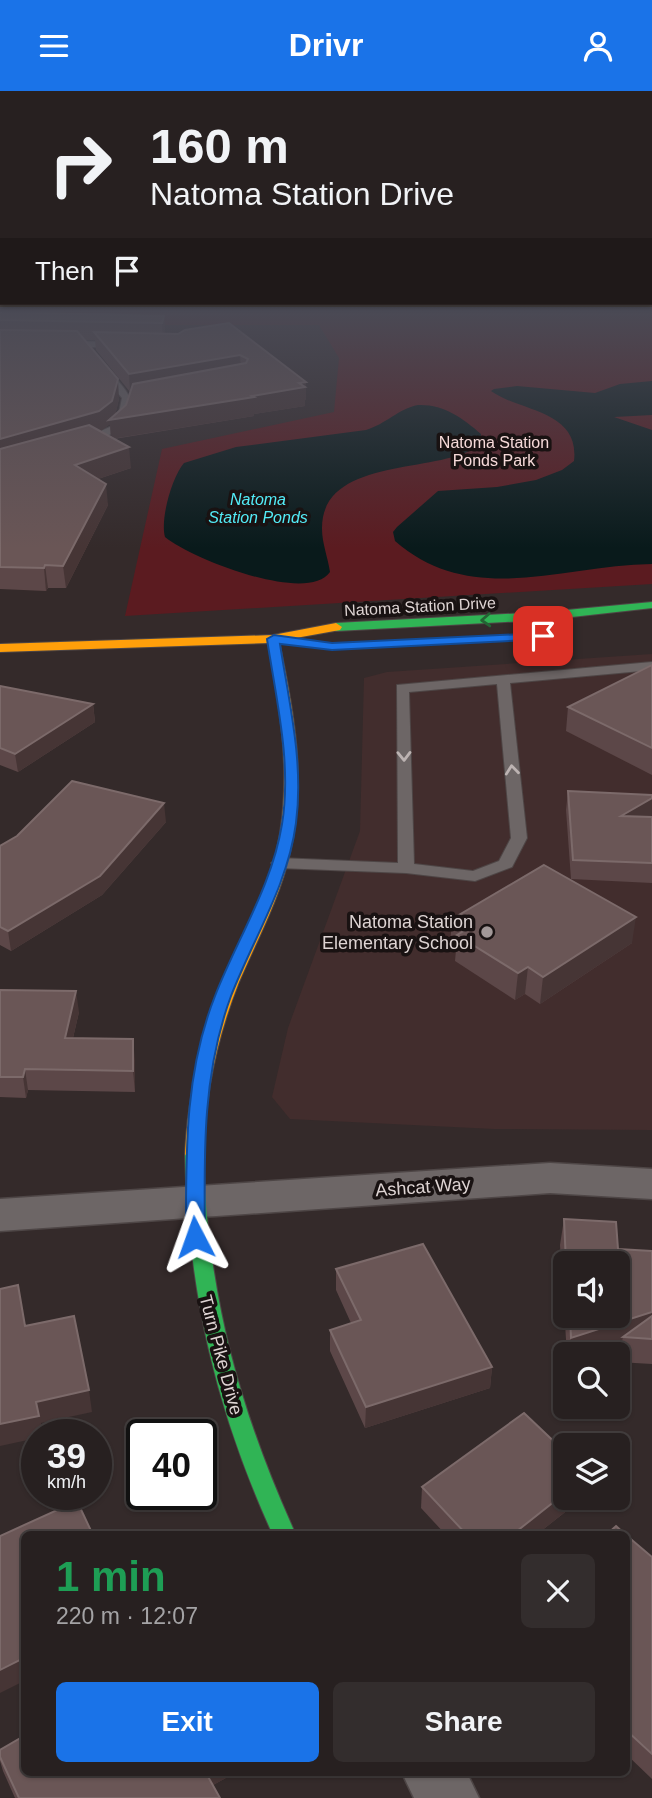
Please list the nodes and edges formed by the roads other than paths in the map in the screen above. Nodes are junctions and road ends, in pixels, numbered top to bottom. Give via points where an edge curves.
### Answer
1 (119, 389) edge
2 (139, 396) edge
3 (127, 398) junction
4 (76, 444) edge
5 (652, 605) edge
6 (274, 639) junction
7 (332, 646) dead end
8 (0, 648) edge
9 (652, 666) edge
10 (503, 678) junction
11 (279, 863) junction
12 (406, 868) junction
13 (652, 1184) edge
14 (193, 1204) junction
15 (0, 1215) edge
16 (283, 1531) edge
17 (433, 1776) edge
18 (450, 1798) edge

1 - 3 lane
2 - 3 lane
3 - 4 lane via 118,428
5 -> 6 street, Natoma Station Drive via 326,628
6 - 7 street, Natoma Station Drive
6 - 8 street, Natoma Station Drive
6 - 11 street, Turn Pike Drive via 293,775 289,824
9 - 10 lane
10 -> 12 lane via 402,688
12 -> 10 lane via 475,876 506,864 519,838
11 - 12 lane
11 - 14 street, Turn Pike Drive via 222,997 209,1045 195,1121
13 - 14 street, Ashcat Way via 550,1178
14 - 15 street, Ashcat Way
14 - 16 street, Turn Pike Drive via 206,1303 233,1409
17 - 18 street

